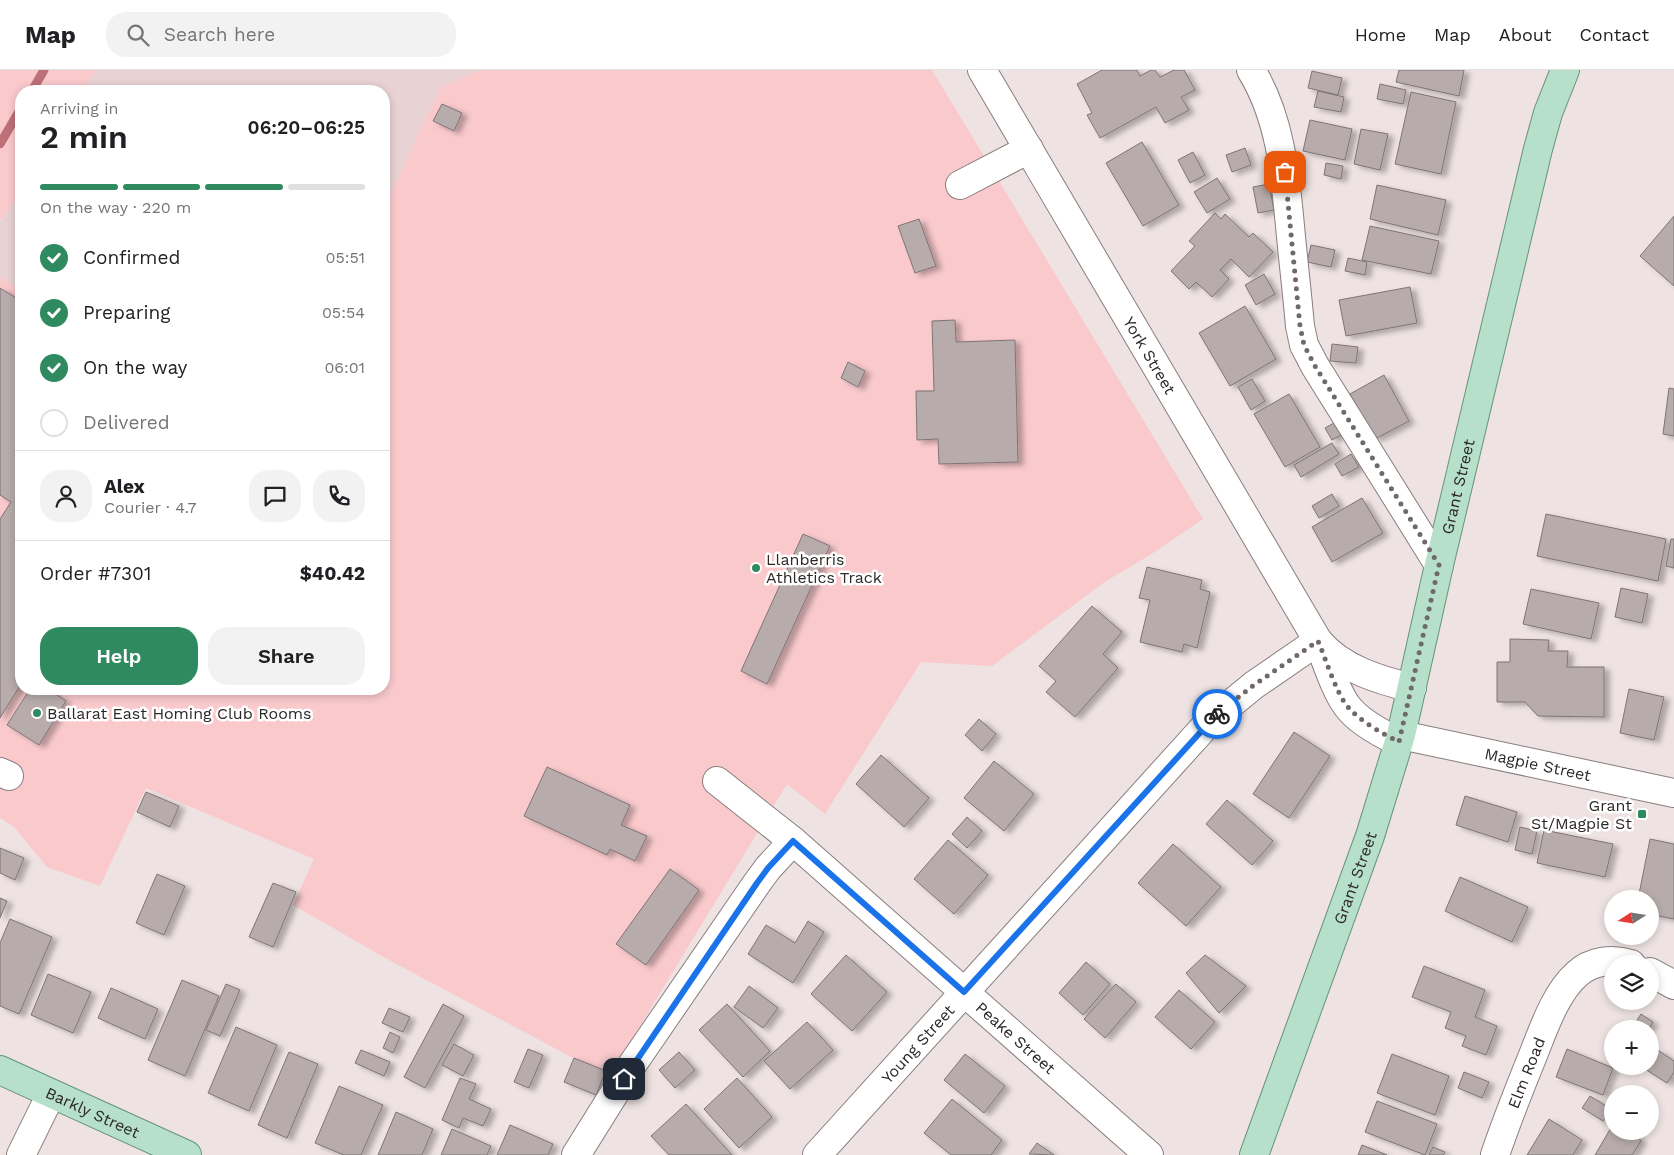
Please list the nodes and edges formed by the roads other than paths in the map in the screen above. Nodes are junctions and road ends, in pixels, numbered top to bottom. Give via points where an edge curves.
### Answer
1 (982, 70) edge
2 (1566, 70) edge
3 (1257, 73) edge
4 (1029, 149) junction
5 (960, 185) dead end
6 (1439, 565) junction
7 (1318, 641) junction
8 (1412, 688) junction
9 (1400, 738) junction
10 (717, 781) dead end
11 (1674, 794) edge
12 (793, 841) junction
13 (1604, 963) edge
14 (1659, 977) edge
15 (1674, 985) edge
16 (964, 992) junction
17 (0, 1070) edge
18 (51, 1094) junction
19 (21, 1155) edge
20 (187, 1155) edge
21 (576, 1155) edge
22 (816, 1155) edge
23 (1149, 1155) edge
24 (1254, 1155) edge
25 (1495, 1155) edge

1 - 4 street, York Street
2 - 6 main road, Grant Street via 1548,113 1538,149
3 - 6 street via 1282,154 1304,345
4 - 5 street
4 - 7 street, York Street
6 - 8 main road, Grant Street
7 - 8 street, York Street via 1330,653 1370,676
7 - 9 street, York Street via 1346,705 1380,732
7 - 16 street, Young Street via 1254,685 1210,721
8 - 9 main road, Grant Street
9 - 11 street, Magpie Street
9 - 24 main road, Grant Street via 1370,836
10 - 12 street, Peake Street
12 - 16 street, Peake Street
12 - 21 street via 751,891 634,1062
13 - 25 street, Elm Road via 1590,966 1571,980 1561,994 1543,1030
14 - 15 street
16 - 22 street, Young Street
16 - 23 street, Peake Street
17 - 18 main road, Barkly Street
18 - 19 street
18 - 20 main road, Barkly Street

